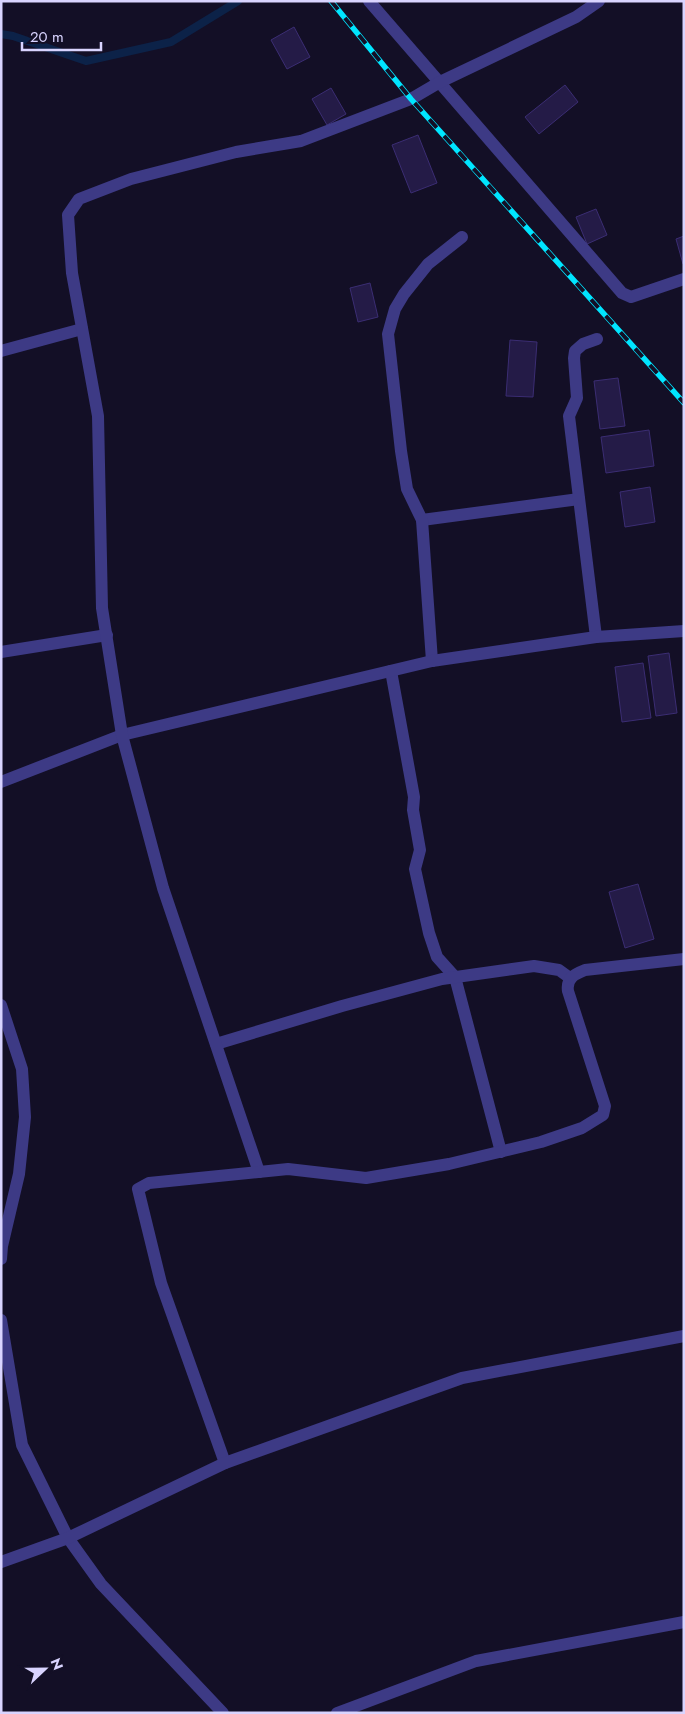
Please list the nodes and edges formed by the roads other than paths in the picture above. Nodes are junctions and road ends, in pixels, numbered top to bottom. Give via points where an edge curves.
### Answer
1 (369, 1) edge
2 (599, 1) edge
3 (440, 82) junction
4 (462, 236) dead end
5 (684, 279) edge
6 (82, 329) junction
7 (597, 339) dead end
8 (1, 351) edge
9 (579, 499) junction
10 (422, 520) junction
11 (684, 631) edge
12 (107, 635) junction
13 (596, 637) junction
14 (1, 652) edge
15 (432, 661) junction
16 (391, 670) junction
17 (122, 735) junction
18 (1, 782) edge
19 (684, 959) edge
20 (455, 978) junction
21 (570, 978) junction
22 (1, 1004) edge
23 (216, 1044) junction
24 (501, 1152) junction
25 (259, 1172) junction
26 (1, 1258) edge
27 (1, 1320) edge
28 (684, 1336) edge
29 (225, 1463) junction
30 (68, 1538) junction
31 (1, 1562) edge
32 (684, 1622) edge
33 (223, 1713) edge
34 (337, 1713) edge

1 - 3 street
2 - 3 street via 576,17
3 - 5 street via 622,294 632,297
3 - 6 street via 411,99 301,141 236,152 141,177 79,199 68,215 72,273
4 - 10 street via 428,264 404,294 395,309 388,334 407,490
6 - 8 street
6 - 12 street via 98,416 102,608
7 - 9 street via 583,344 575,351 574,358 577,398 569,416
9 - 10 street
9 - 13 street
10 - 15 street
11 - 13 street
12 - 14 street
12 - 17 street
13 - 15 street
15 - 16 street
16 - 17 street
16 - 20 street via 414,797 420,850 416,869 429,933 437,957
17 - 18 street
17 - 23 street via 163,888
19 - 21 street via 585,970
20 - 21 street via 534,966 559,970
20 - 23 street via 342,1006
20 - 24 street
21 - 24 street via 568,991 604,1099 603,1115 582,1128
22 - 26 street via 22,1068 25,1117 19,1174
23 - 25 street
24 - 25 street via 366,1178 288,1169
25 - 29 street via 149,1183 138,1189 161,1283
27 - 30 street via 22,1445
28 - 29 street via 462,1378
29 - 30 street
30 - 31 street
30 - 33 street via 101,1584
32 - 34 street via 476,1661

